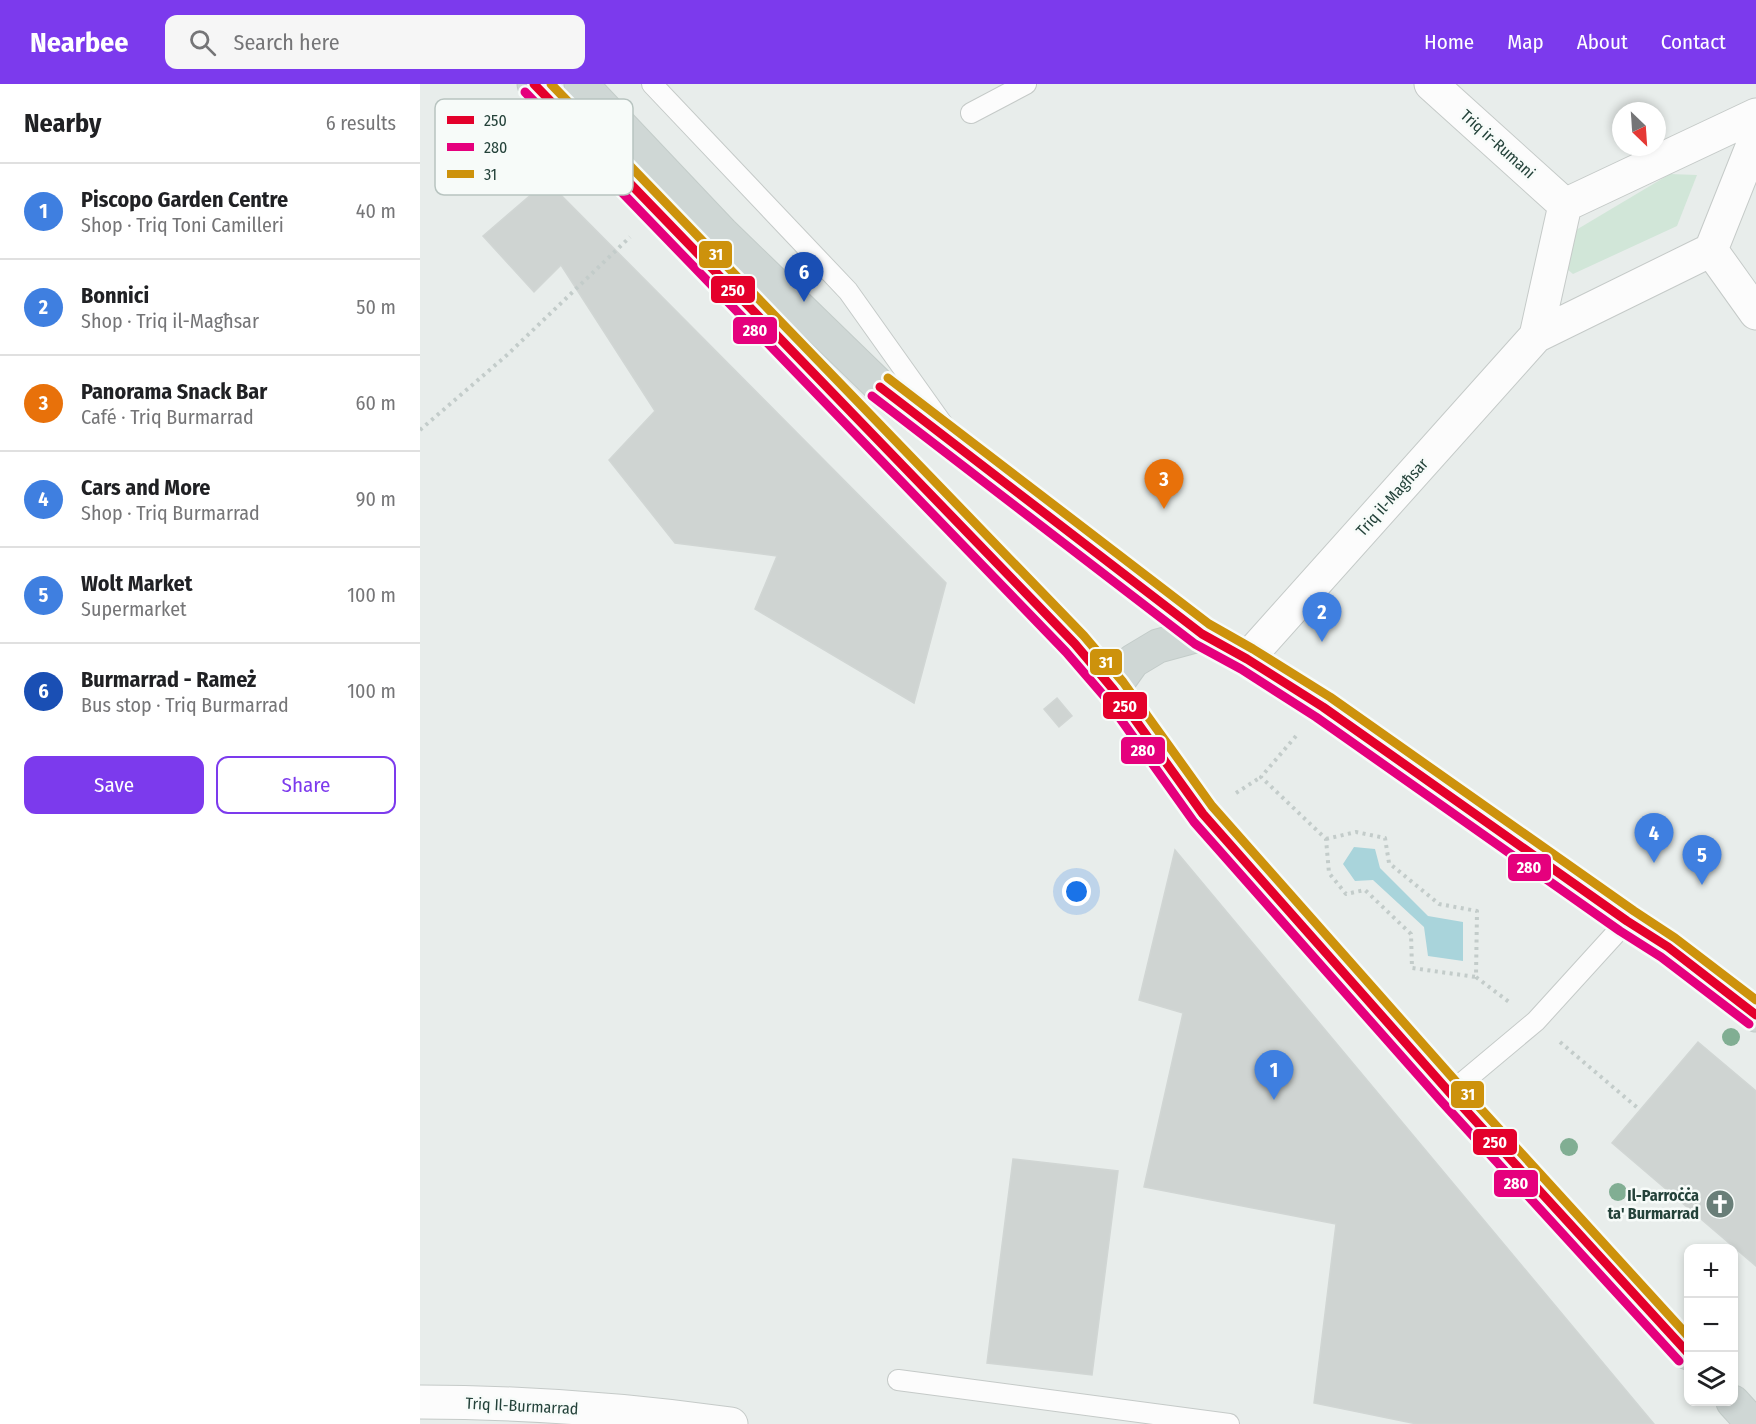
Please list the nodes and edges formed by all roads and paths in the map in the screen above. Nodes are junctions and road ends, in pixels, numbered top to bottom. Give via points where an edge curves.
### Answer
1 (534, 84) edge
2 (581, 84) edge
3 (652, 84) edge
4 (1026, 84) edge
5 (1431, 84) edge
6 (548, 99) edge
7 (595, 99) edge
8 (971, 113) dead end
9 (1756, 115) edge
10 (1756, 137) edge
11 (633, 139) edge
12 (633, 187) edge
13 (1565, 205) junction
14 (657, 212) junction
15 (1711, 250) junction
16 (1756, 313) edge
17 (1536, 336) junction
18 (420, 430) edge
19 (960, 449) junction
20 (1202, 634) junction
21 (1247, 659) junction
22 (1113, 689) junction
23 (1323, 707) junction
24 (1326, 838) junction
25 (1628, 921) junction
26 (1476, 977) junction
27 (1756, 1015) edge
28 (1536, 1021) junction
29 (1450, 1093) junction
30 (1640, 1110) dead end
31 (1688, 1352) edge
32 (898, 1380) dead end
33 (420, 1402) edge
34 (1737, 1406) edge
35 (731, 1424) edge
36 (1229, 1424) edge
37 (1753, 1424) edge

1 - 6 main road
2 - 7 main road
3 - 19 lane via 848,291
4 - 8 lane
5 - 13 street, Triq ir-Rumani
9 - 13 street
10 - 15 street
11 - 19 main road via 883,390
12 - 14 main road
13 - 17 street, Triq il-Magħsar
14 - 18 path via 507,355
14 - 22 main road via 1066,635
15 - 16 street
15 - 17 street, Triq il-Magħsar
17 - 21 street, Triq il-Magħsar
19 - 20 main road
20 - 21 main road
20 - 22 main road via 1158,646 1133,661
21 - 23 main road
22 - 29 main road via 1203,814
23 - 24 path via 1261,777
23 - 25 main road
24 - 26 path via 1329,873 1346,894 1365,891 1411,934 1412,968
24 - 26 path via 1356,832 1385,838 1389,863 1439,904 1477,911
25 - 27 main road
25 - 28 lane
26 - 28 path
28 - 29 lane
28 - 30 path
29 - 31 main road
32 - 36 lane
33 - 35 street, Triq Il-Burmarrad via 489,1402
34 - 37 main road

